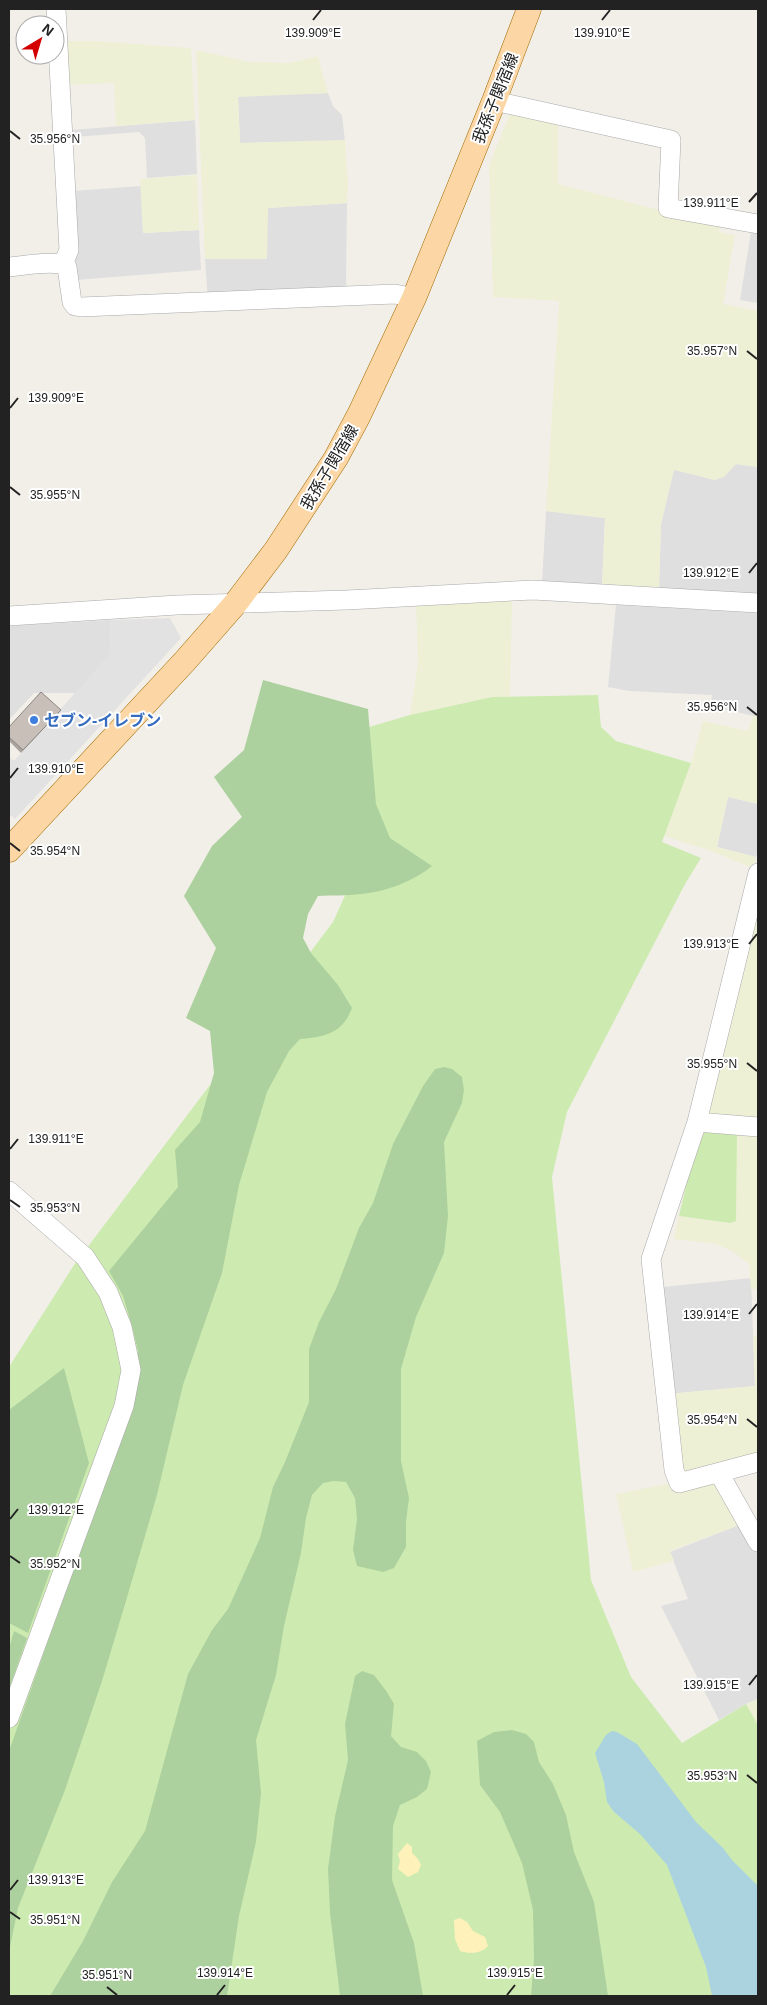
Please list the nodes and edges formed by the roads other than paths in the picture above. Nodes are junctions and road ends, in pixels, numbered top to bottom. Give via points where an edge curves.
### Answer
1 (56, 9) edge
2 (529, 9) edge
3 (494, 102) junction
4 (758, 224) edge
5 (63, 264) junction
6 (9, 267) edge
7 (414, 298) junction
8 (235, 604) junction
9 (758, 604) edge
10 (9, 616) edge
11 (9, 850) edge
12 (758, 873) edge
13 (697, 1122) junction
14 (758, 1127) edge
15 (9, 1191) edge
16 (758, 1462) edge
17 (719, 1473) junction
18 (758, 1542) edge
19 (9, 1718) edge

1 - 5 street via 69,250
2 - 3 main road, 我孫子関宿線
3 - 4 street via 671,140 668,208
3 - 7 main road, 我孫子関宿線
5 - 6 street
5 - 7 street via 67,267 72,302 81,307 395,294
7 - 8 main road, 我孫子関宿線 via 360,415 336,458 276,550
8 - 9 street via 533,590
8 - 10 street
8 - 11 main road, 我孫子関宿線
12 - 13 street
13 - 14 street
13 - 17 street via 651,1259 674,1470 679,1483
15 - 19 street via 85,1257 108,1292 122,1327 131,1370 124,1406
16 - 17 street
17 - 18 street

